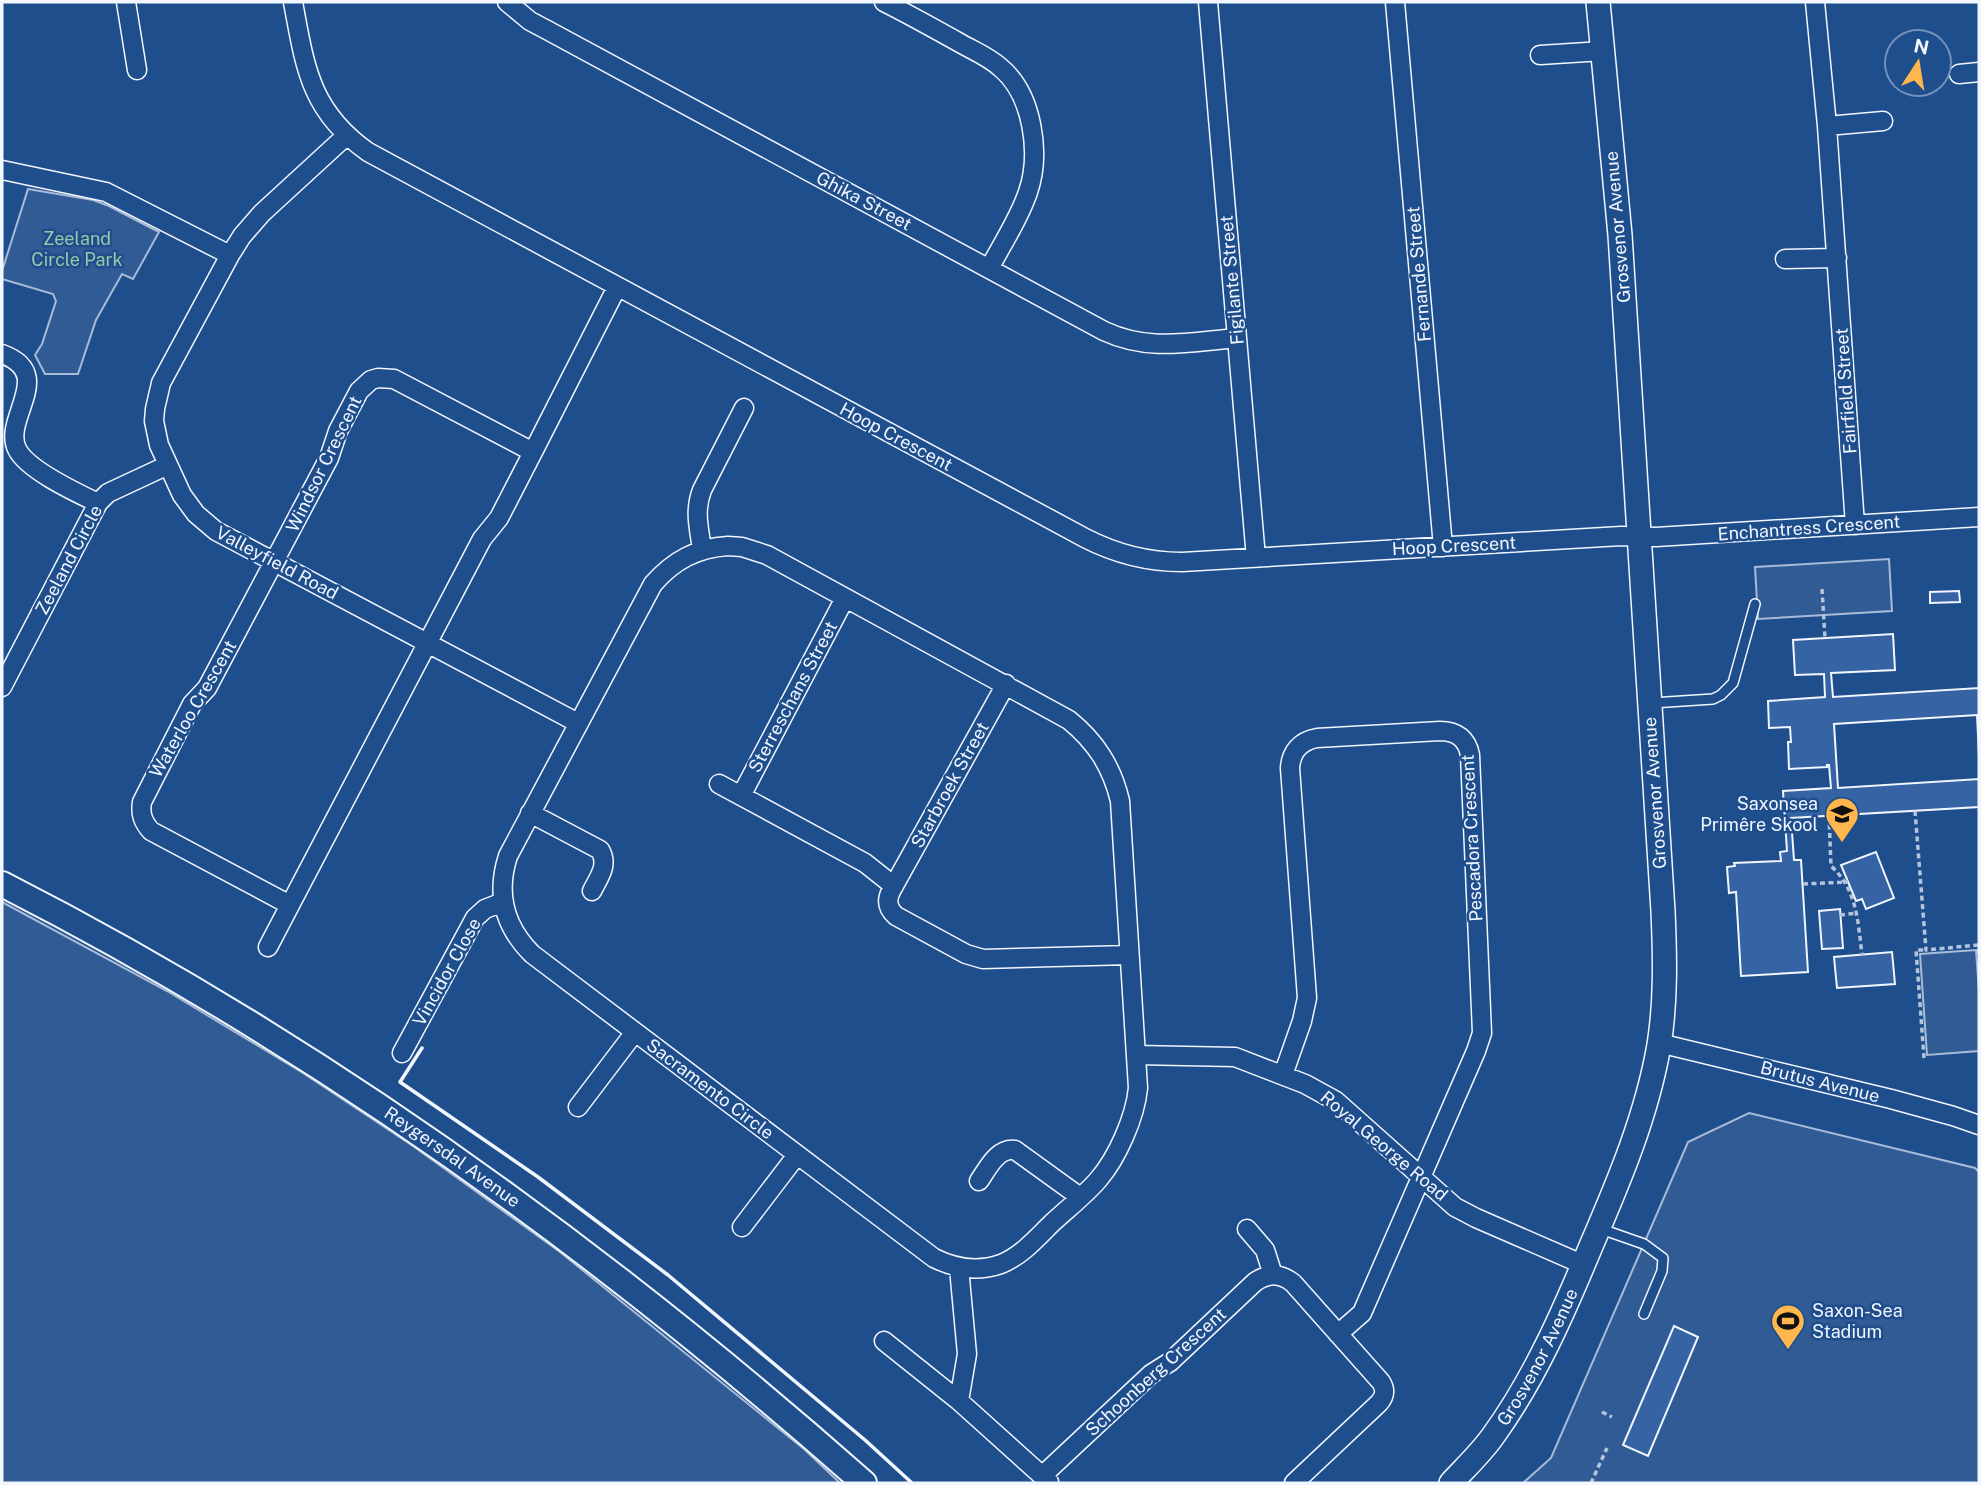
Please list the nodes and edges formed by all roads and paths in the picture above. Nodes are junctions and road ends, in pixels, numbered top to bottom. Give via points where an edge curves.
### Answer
1 (126, 2) edge
2 (293, 2) edge
3 (507, 2) edge
4 (884, 2) edge
5 (1208, 2) edge
6 (1395, 2) edge
7 (1598, 2) edge
8 (1815, 2) edge
9 (1603, 51) junction
10 (1540, 55) dead end
11 (137, 70) dead end
12 (1979, 72) edge
13 (1959, 74) dead end
14 (1883, 121) dead end
15 (1827, 126) junction
16 (347, 135) junction
17 (2, 170) edge
18 (230, 256) junction
19 (1837, 258) junction
20 (1785, 259) dead end
21 (989, 269) junction
22 (617, 287) junction
23 (1237, 338) junction
24 (2, 354) edge
25 (744, 408) dead end
26 (533, 453) junction
27 (168, 465) junction
28 (98, 503) junction
29 (1979, 517) edge
30 (1855, 525) junction
31 (1639, 537) junction
32 (1443, 547) junction
33 (702, 549) junction
34 (1256, 558) junction
35 (275, 562) junction
36 (1822, 589) dead end
37 (845, 598) junction
38 (1755, 604) dead end
39 (1825, 638) dead end
40 (427, 643) junction
41 (1006, 684) junction
42 (2, 687) edge
43 (1650, 703) junction
44 (578, 723) junction
45 (719, 784) dead end
46 (741, 796) junction
47 (1915, 811) dead end
48 (530, 813) junction
49 (1829, 816) dead end
50 (1846, 882) junction
51 (2, 884) edge
52 (1803, 884) dead end
53 (894, 886) junction
54 (592, 891) dead end
55 (503, 902) junction
56 (290, 905) junction
57 (1857, 913) junction
58 (1840, 915) dead end
59 (268, 947) dead end
60 (1926, 950) junction
61 (1129, 955) junction
62 (1862, 955) dead end
63 (1979, 957) edge
64 (635, 1032) junction
65 (1659, 1043) junction
66 (402, 1053) dead end
67 (1136, 1055) junction
68 (1924, 1058) dead end
69 (1283, 1075) junction
70 (578, 1107) dead end
71 (1979, 1125) edge
72 (797, 1155) junction
73 (1422, 1177) junction
74 (979, 1181) dead end
75 (1080, 1197) junction
76 (742, 1227) dead end
77 (1599, 1228) junction
78 (1247, 1229) dead end
79 (1584, 1265) junction
80 (959, 1268) junction
81 (1273, 1275) junction
82 (1644, 1314) dead end
83 (1338, 1334) junction
84 (884, 1342) dead end
85 (959, 1401) junction
86 (1602, 1412) dead end
87 (1612, 1417) dead end
88 (1607, 1448) dead end
89 (1047, 1479) edge
90 (864, 1483) edge
91 (1294, 1483) edge
92 (1451, 1483) edge
93 (1591, 1483) edge

1 - 11 street
2 - 16 street, Hoop Crescent via 314,91
3 - 21 street, Ghika Street via 538,25
4 - 21 street via 1000,67 1017,85 1027,106 1033,158 1029,189
5 - 23 street, Figilante Street
6 - 32 street, Fernande Street
7 - 9 street, Grosvenor Avenue
8 - 15 street, Fairfield Street
9 - 10 street
9 - 31 street, Grosvenor Avenue
12 - 13 street
14 - 15 street
15 - 19 street, Fairfield Street
16 - 18 street, Valleyfield Road via 262,213
16 - 22 street, Hoop Crescent via 378,157
17 - 18 street via 106,192
18 - 27 street, Valleyfield Road via 157,397 156,433
19 - 20 street
19 - 30 street, Fairfield Street
21 - 23 street, Ghika Street via 1127,341 1158,345
22 - 26 street
22 - 34 street, Hoop Crescent via 1100,546 1165,562
23 - 34 street, Figilante Street
24 - 28 street via 18,362 26,377 14,435 19,453 42,474
25 - 33 street via 697,503
26 - 35 street, Windsor Crescent via 394,379 371,380 359,391
26 - 40 street
27 - 28 street, Zeeland Circle via 108,493
27 - 35 street, Valleyfield Road via 188,505 205,523
28 - 42 street, Zeeland Circle
29 - 30 street, Enchantress Crescent
30 - 31 street, Enchantress Crescent
31 - 32 street, Hoop Crescent
31 - 43 street, Grosvenor Avenue
32 - 34 street, Hoop Crescent
33 - 37 street, Sacramento Circle via 755,550
33 - 44 street, Sacramento Circle via 675,563 653,584
35 - 40 street, Valleyfield Road
35 - 56 street, Waterloo Crescent via 207,688 192,704 141,809 151,831
36 - 39 path
37 - 41 street, Sacramento Circle
37 - 46 street, Sterreschans Street
38 - 43 lane via 1729,689 1713,699
40 - 44 street, Valleyfield Road
40 - 56 street
41 - 53 street, Starbroek Street
41 - 61 street, Sacramento Circle via 1083,731 1111,771 1119,801
43 - 65 street, Grosvenor Avenue via 1664,942
44 - 48 street, Sacramento Circle
45 - 46 street
46 - 53 street via 865,863
47 - 60 path
48 - 54 street via 600,850 604,867
48 - 55 street, Sacramento Circle via 503,870
49 - 50 path via 1831,866
50 - 52 path
50 - 57 path
51 - 90 main road, Reygersdal Avenue via 196,990 451,1156 662,1313
53 - 61 street via 888,902 896,916 975,957
55 - 64 street, Sacramento Circle via 506,917 527,948
55 - 66 street, Vincidor Close via 475,918
56 - 59 street
57 - 58 path
57 - 62 path
60 - 63 path via 1978,945
60 - 68 path via 1916,950
61 - 67 street, Sacramento Circle
64 - 70 street
64 - 72 street, Sacramento Circle
65 - 71 street, Brutus Avenue
65 - 77 street, Grosvenor Avenue via 1640,1125
67 - 69 street, Royal George Road via 1235,1057
67 - 75 street, Sacramento Circle via 1138,1088 1131,1121 1099,1180
69 - 73 street, Royal George Road via 1336,1101
69 - 73 street, Pescadora Crescent via 1307,998 1290,768 1293,754 1303,743 1317,738 1455,733 1470,755 1483,1025
72 - 76 street
72 - 80 street, Sacramento Circle via 934,1258
73 - 79 street, Royal George Road via 1465,1213
73 - 83 street via 1362,1313
74 - 75 street via 999,1153 1009,1149
75 - 80 street, Sacramento Circle via 1016,1256 982,1269
77 - 79 street, Grosvenor Avenue
77 - 82 lane via 1644,1244 1663,1258
78 - 81 street via 1265,1250
79 - 92 street, Grosvenor Avenue via 1516,1401 1492,1438
80 - 85 street via 967,1354
81 - 83 street via 1293,1283
81 - 89 street, Schoonberg Crescent via 1255,1282 1152,1374
83 - 91 street via 1381,1382 1385,1394
84 - 85 street, Schoonberg Crescent
85 - 89 street, Schoonberg Crescent
86 - 87 path
88 - 93 path

